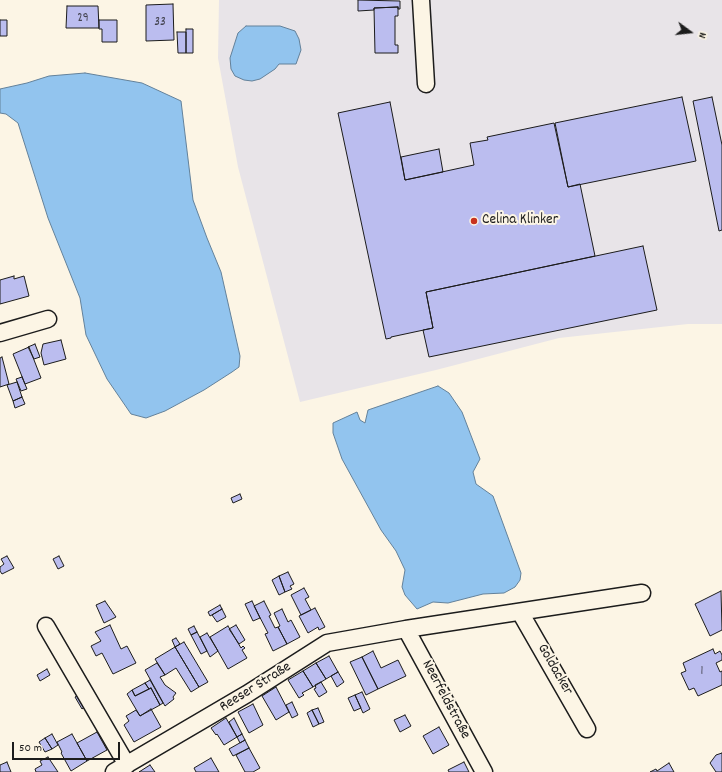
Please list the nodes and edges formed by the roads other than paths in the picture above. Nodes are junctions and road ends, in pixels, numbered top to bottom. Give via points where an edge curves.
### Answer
1 (421, 0) edge
2 (426, 84) dead end
3 (48, 319) dead end
4 (0, 333) edge
5 (642, 593) dead end
6 (520, 612) junction
7 (46, 626) dead end
8 (406, 628) junction
9 (587, 729) dead end
10 (120, 768) edge
11 (484, 772) edge

1 - 2 street
3 - 4 street
5 - 6 street
6 - 8 street
6 - 9 street, Goldacker
7 - 10 street
8 - 10 street, Reeser Straße via 327,643 247,694
8 - 11 street, Neerfeldstraße

